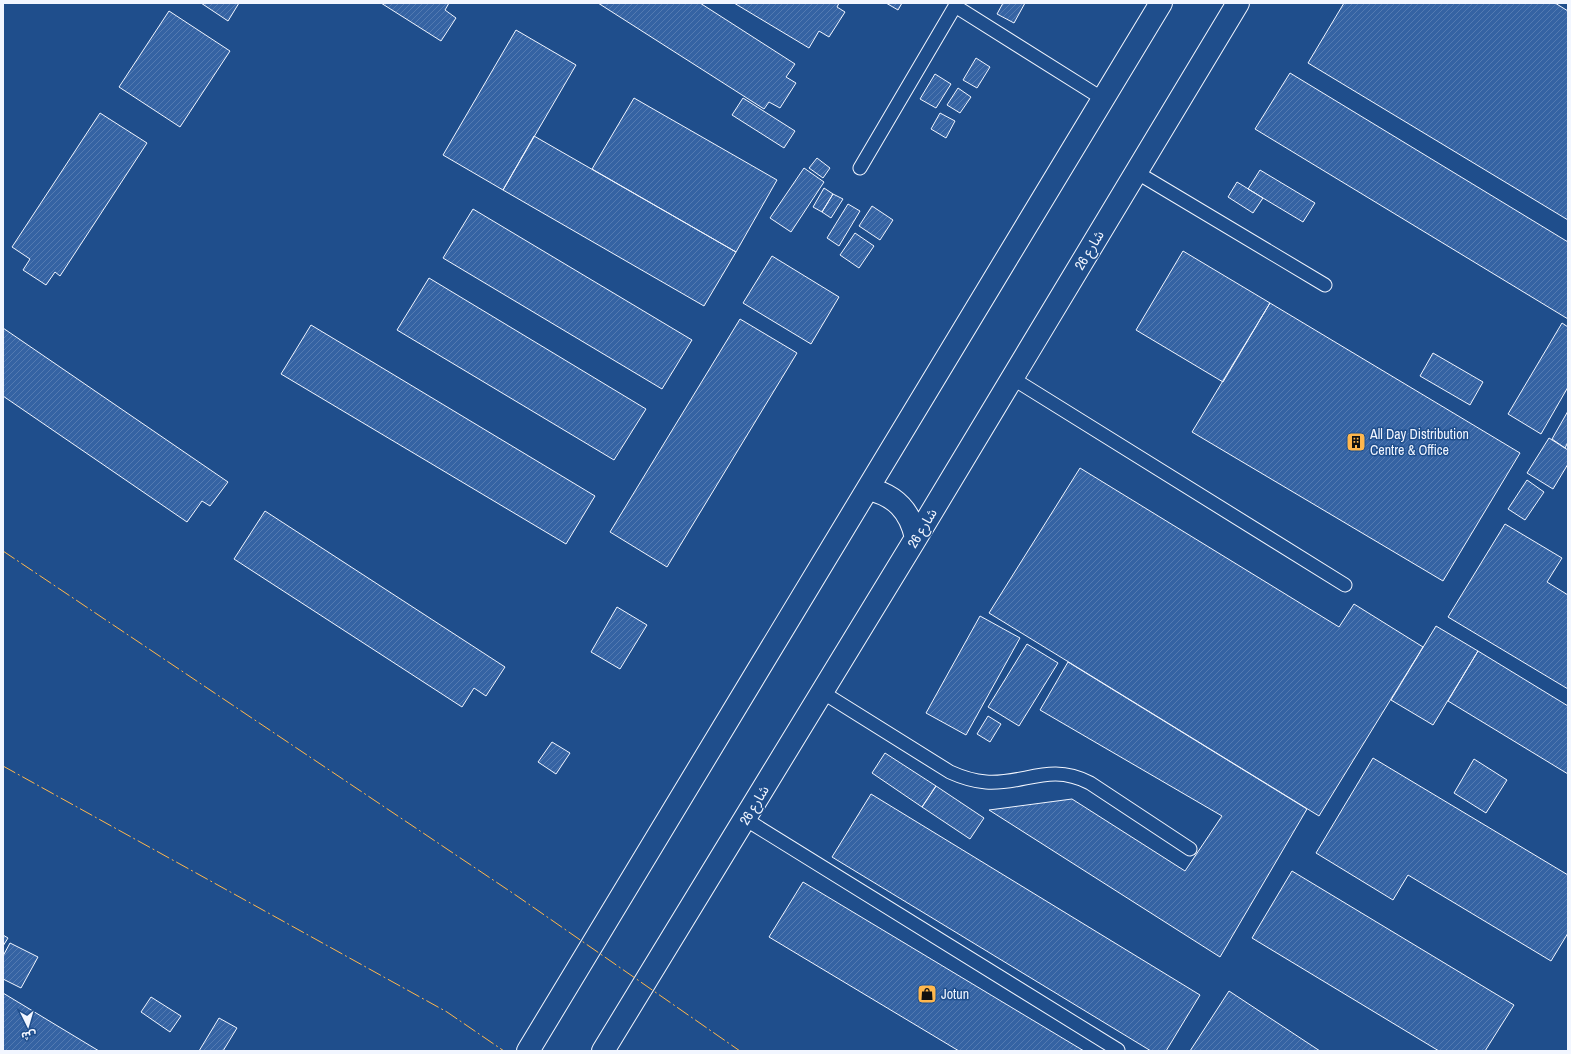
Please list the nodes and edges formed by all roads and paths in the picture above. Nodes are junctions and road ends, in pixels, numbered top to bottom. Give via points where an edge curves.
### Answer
1 (1161, 3) edge
2 (1238, 3) edge
3 (956, 4) edge
4 (1103, 99) junction
5 (860, 168) dead end
6 (1136, 172) junction
7 (1325, 285) dead end
8 (1012, 378) junction
9 (868, 489) junction
10 (916, 538) junction
11 (1345, 585) dead end
12 (822, 692) junction
13 (745, 819) junction
14 (1190, 849) dead end
15 (1118, 1050) edge
16 (528, 1051) edge
17 (603, 1051) edge

1 - 4 street
2 - 6 street, شارع 26
3 - 4 lane
3 - 5 lane
4 - 9 street
6 - 7 lane
6 - 8 street, شارع 26
8 - 10 street, شارع 26
8 - 11 lane
9 - 10 street via 880,492 900,505 908,515
9 - 16 street
10 - 12 street, شارع 26
12 - 13 street, شارع 26
12 - 14 lane via 950,772 987,782 1056,773 1079,777
13 - 15 lane
13 - 17 street, شارع 26

